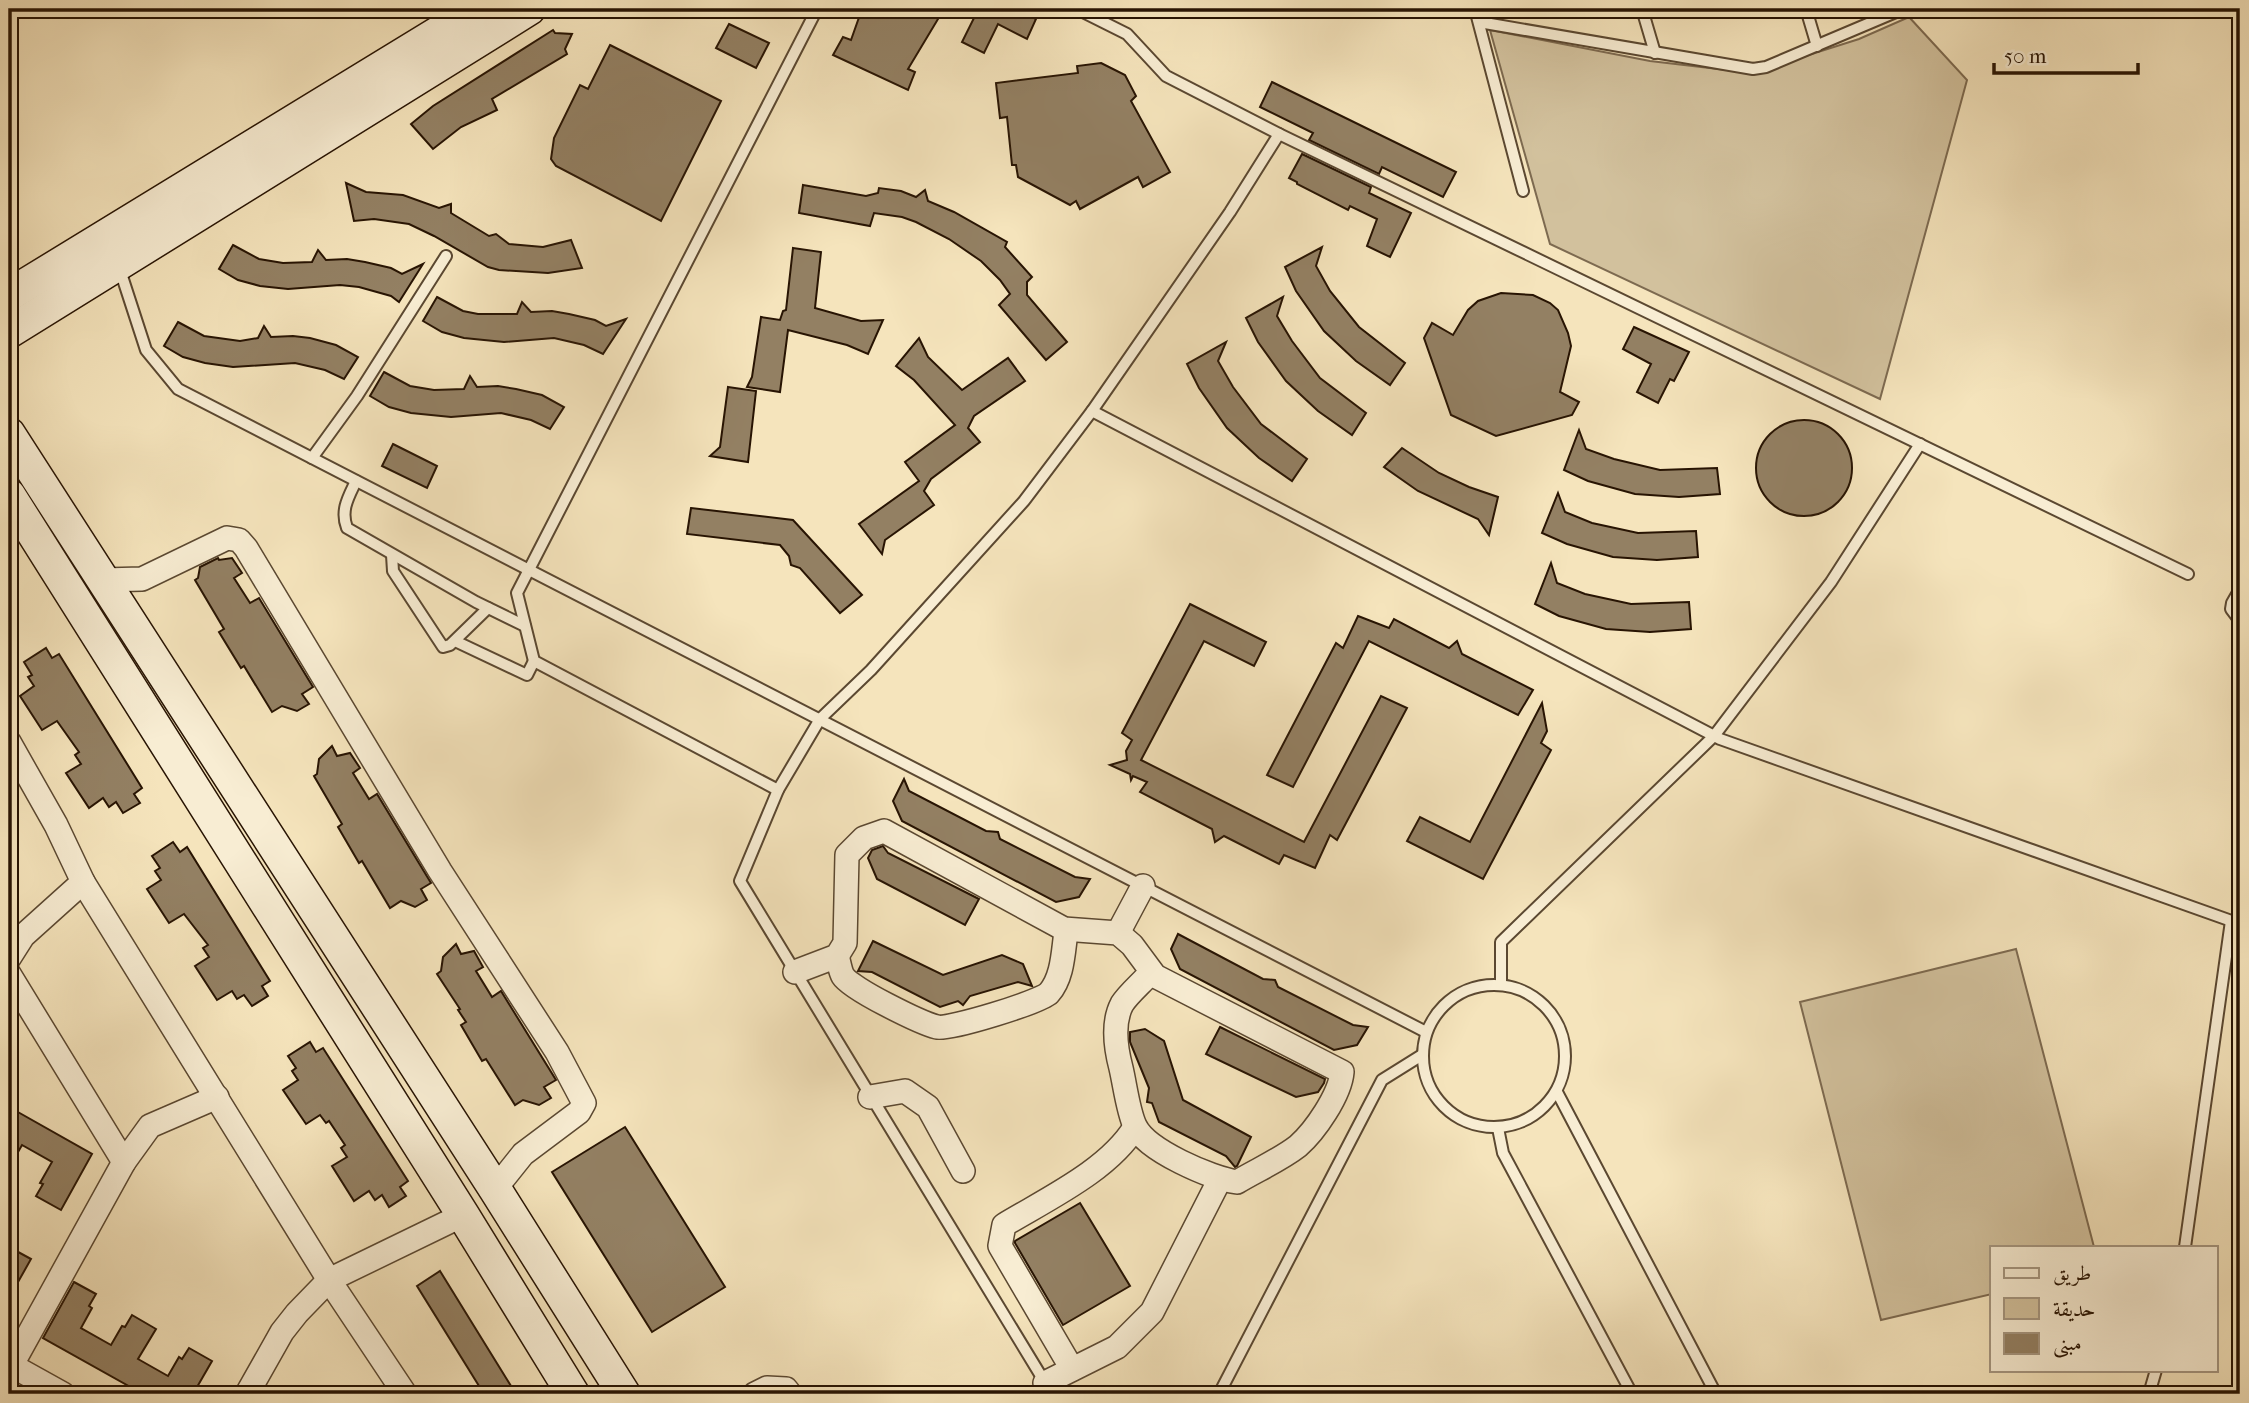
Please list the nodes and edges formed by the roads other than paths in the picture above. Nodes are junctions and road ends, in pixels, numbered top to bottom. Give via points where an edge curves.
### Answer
1 (529, 9) edge
2 (817, 9) edge
3 (1077, 9) edge
4 (1475, 9) edge
5 (1642, 9) edge
6 (1806, 9) edge
7 (1903, 9) edge
8 (465, 19) edge
9 (1479, 22) junction
10 (1817, 46) junction
11 (1655, 53) junction
12 (1279, 134) junction
13 (1523, 191) dead end
14 (446, 256) dead end
15 (118, 264) junction
16 (9, 295) edge
17 (9, 331) edge
18 (1092, 411) junction
19 (9, 434) edge
20 (1920, 444) junction
21 (312, 458) junction
22 (356, 481) junction
23 (9, 495) edge
24 (392, 555) junction
25 (530, 570) junction
26 (2189, 574) dead end
27 (142, 579) junction
28 (103, 580) junction
29 (2240, 589) edge
30 (488, 608) junction
31 (126, 616) junction
32 (2240, 621) edge
33 (525, 626) junction
34 (455, 640) junction
35 (534, 662) junction
36 (820, 719) junction
37 (1714, 736) junction
38 (9, 742) edge
39 (778, 790) junction
40 (83, 882) junction
41 (1143, 886) junction
42 (2236, 923) edge
43 (1064, 929) junction
44 (1118, 933) junction
45 (836, 956) junction
46 (9, 958) edge
47 (795, 972) junction
48 (1152, 972) junction
49 (9, 974) edge
50 (1501, 985) junction
51 (1426, 1031) junction
52 (1422, 1055) junction
53 (1557, 1092) junction
54 (217, 1097) junction
55 (870, 1097) junction
56 (1135, 1127) junction
57 (1499, 1128) junction
58 (124, 1162) junction
59 (963, 1171) dead end
60 (486, 1176) junction
61 (1220, 1179) junction
62 (463, 1215) junction
63 (2185, 1246) edge
64 (328, 1280) junction
65 (10, 1366) edge
66 (1072, 1369) junction
67 (2155, 1372) edge
68 (1049, 1389) edge
69 (63, 1394) edge
70 (247, 1394) edge
71 (405, 1394) edge
72 (573, 1394) edge
73 (624, 1394) edge
74 (755, 1394) edge
75 (790, 1394) edge
76 (1219, 1394) edge
77 (1632, 1394) edge
78 (1716, 1394) edge
79 (2149, 1394) edge

1 - 8 main road
2 - 25 lane
3 - 12 lane via 1127,34 1167,76
4 - 9 lane
5 - 11 lane
6 - 10 lane
7 - 10 lane
8 - 15 main road
8 - 16 main road
9 - 11 lane
9 - 13 lane
10 - 11 lane via 1753,69
12 - 18 lane
12 - 20 lane
14 - 21 lane
15 - 17 main road
15 - 21 lane via 146,350 178,388
18 - 36 lane via 1024,501
18 - 37 lane
19 - 28 main road
20 - 26 lane
20 - 37 lane via 1831,582
21 - 22 lane
22 - 24 lane via 345,504 347,528
22 - 25 lane
23 - 62 main road
24 - 30 lane
24 - 34 lane via 393,571 443,647
25 - 33 lane via 517,593
25 - 36 lane
27 - 28 street
27 - 31 street
27 - 60 street via 227,538 239,540 440,871 557,1052 584,1103 579,1112
28 - 31 main road
29 - 32 lane via 2231,609
30 - 33 lane
30 - 34 lane
31 - 60 main road
33 - 35 lane
34 - 35 lane via 527,675
35 - 39 lane
36 - 39 lane
36 - 41 lane
37 - 42 lane
37 - 50 lane via 1501,942
38 - 40 street
39 - 47 lane via 740,881
40 - 46 street via 23,936
40 - 54 street
41 - 44 street
41 - 51 lane
42 - 63 lane
43 - 44 street
43 - 45 street via 1062,965 1048,994 1030,1004 939,1028 856,989 843,976
43 - 45 street via 884,831 864,838 848,855 845,943
44 - 48 street
45 - 47 street
47 - 55 lane
48 - 56 street via 1122,1005 1116,1031 1116,1050
48 - 61 street via 1342,1072 1332,1100 1298,1146 1237,1182
49 - 58 street
50 - 51 lane via 1478,986 1456,995 1438,1011
50 - 53 lane via 1524,991 1544,1004 1558,1023 1566,1046 1565,1070
51 - 52 lane
52 - 57 lane via 1425,1078 1436,1099 1453,1116 1475,1126
52 - 76 lane via 1382,1080
53 - 57 lane via 1542,1110 1522,1123
53 - 78 lane
54 - 58 street via 150,1126
54 - 64 street
55 - 59 street via 905,1091 928,1107
55 - 68 lane
56 - 61 street via 1160,1150
56 - 66 street via 1126,1143 1100,1166 1004,1225 1000,1246
57 - 77 lane via 1503,1153
58 - 65 street
60 - 73 main road
61 - 66 street via 1152,1312 1117,1347
62 - 64 street
62 - 72 main road
64 - 70 street via 282,1332
64 - 71 street
65 - 69 street
66 - 68 street
67 - 79 lane
74 - 75 street via 767,1388

